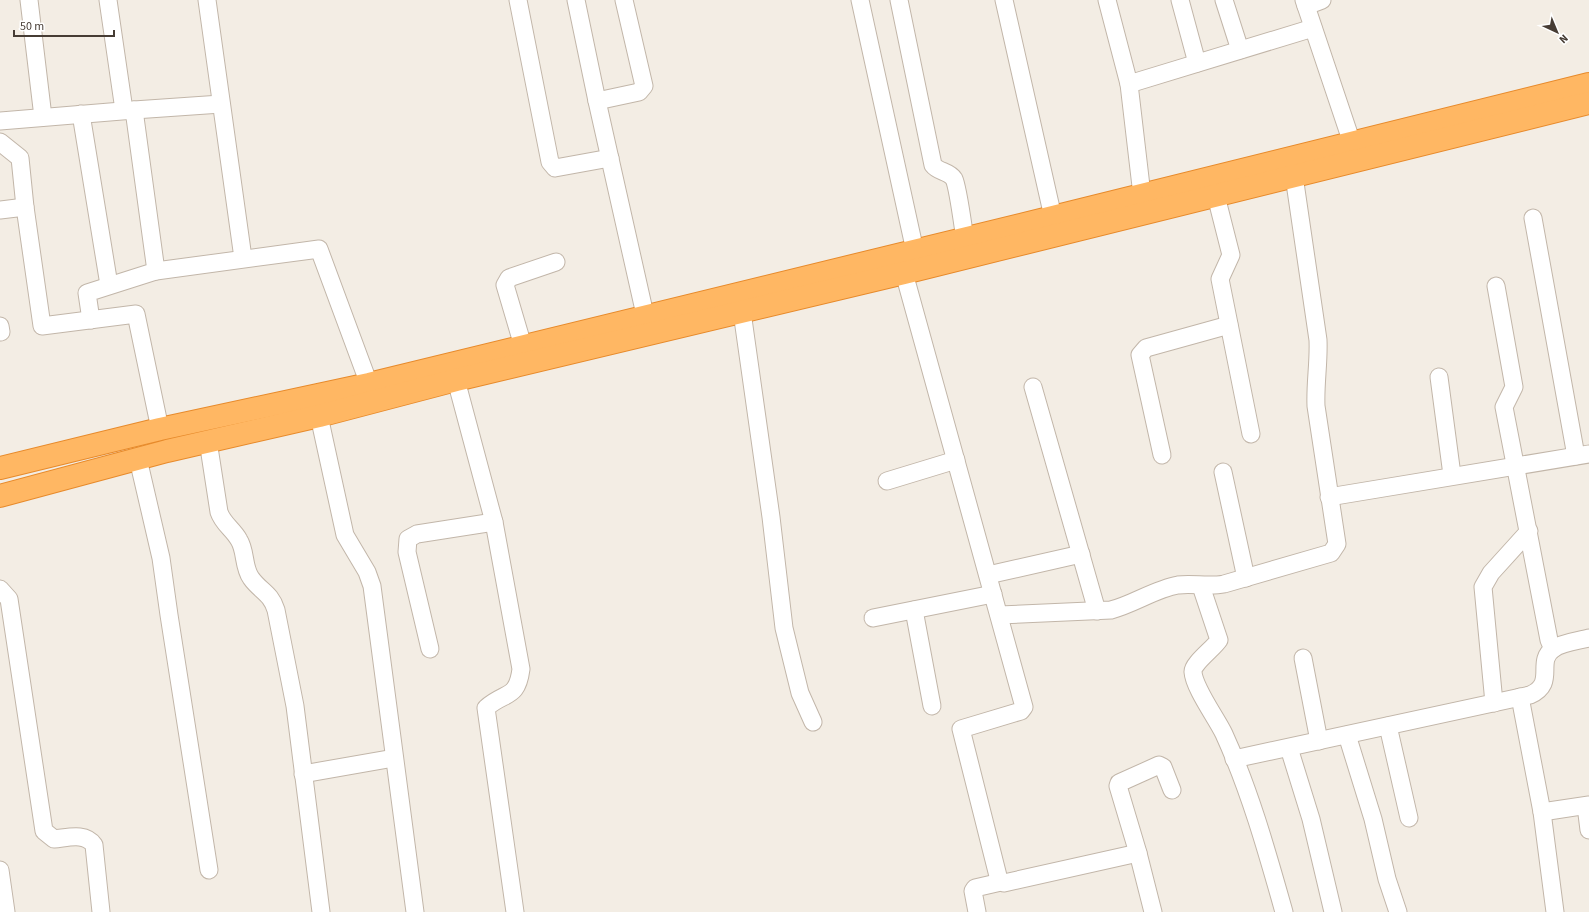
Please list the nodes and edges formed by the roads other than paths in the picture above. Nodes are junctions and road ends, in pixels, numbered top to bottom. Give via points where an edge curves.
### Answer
1 (29, 0) edge
2 (108, 0) edge
3 (207, 0) edge
4 (518, 0) edge
5 (576, 0) edge
6 (624, 0) edge
7 (860, 0) edge
8 (899, 0) edge
9 (1004, 0) edge
10 (1107, 0) edge
11 (1180, 0) edge
12 (1224, 0) edge
13 (1322, 0) edge
14 (1305, 3) edge
15 (1313, 28) junction
16 (1240, 50) junction
17 (1197, 63) junction
18 (1129, 84) junction
19 (1589, 84) edge
20 (597, 101) junction
21 (1589, 103) edge
22 (221, 104) junction
23 (129, 110) junction
24 (82, 114) junction
25 (43, 117) junction
26 (0, 121) edge
27 (0, 142) edge
28 (1352, 143) junction
29 (610, 158) junction
30 (1294, 176) junction
31 (1142, 195) junction
32 (1216, 196) junction
33 (25, 207) junction
34 (0, 210) edge
35 (1053, 217) junction
36 (1533, 218) dead end
37 (966, 239) junction
38 (916, 251) junction
39 (243, 258) junction
40 (556, 262) dead end
41 (156, 271) junction
42 (904, 273) junction
43 (109, 286) junction
44 (1496, 286) dead end
45 (742, 312) junction
46 (91, 320) junction
47 (647, 325) junction
48 (1230, 325) junction
49 (523, 346) junction
50 (1440, 377) dead end
51 (456, 380) junction
52 (369, 384) junction
53 (1033, 387) dead end
54 (319, 416) junction
55 (160, 429) junction
56 (1251, 434) dead end
57 (208, 441) junction
58 (1162, 455) dead end
59 (1582, 455) edge
60 (138, 459) junction
61 (956, 460) junction
62 (1516, 465) junction
63 (0, 468) edge
64 (1223, 472) dead end
65 (1452, 475) junction
66 (887, 481) dead end
67 (0, 496) edge
68 (1329, 497) junction
69 (494, 522) junction
70 (1529, 531) junction
71 (1081, 554) junction
72 (988, 575) junction
73 (1246, 578) junction
74 (1201, 586) junction
75 (0, 589) edge
76 (993, 594) junction
77 (914, 610) junction
78 (1097, 611) junction
79 (999, 615) junction
80 (872, 618) dead end
81 (1589, 638) edge
82 (430, 649) dead end
83 (1553, 649) junction
84 (1303, 658) dead end
85 (1520, 697) junction
86 (1494, 703) junction
87 (932, 706) dead end
88 (813, 722) dead end
89 (1388, 726) junction
90 (1347, 735) junction
91 (1319, 741) junction
92 (1289, 748) junction
93 (394, 758) junction
94 (1234, 759) junction
95 (303, 774) junction
96 (1172, 790) dead end
97 (1588, 806) edge
98 (1542, 812) junction
99 (1409, 818) dead end
100 (1589, 830) edge
101 (1138, 853) junction
102 (0, 870) edge
103 (209, 870) dead end
104 (1001, 882) junction
105 (6, 912) edge
106 (101, 912) edge
107 (321, 912) edge
108 (415, 912) edge
109 (515, 912) edge
110 (977, 912) edge
111 (1154, 912) edge
112 (1284, 912) edge
113 (1333, 912) edge
114 (1398, 912) edge
115 (1555, 912) edge

1 - 25 street
2 - 23 street
3 - 22 street
4 - 29 street via 550,162 555,168
5 - 20 street
6 - 20 street via 644,86 639,92
7 - 38 street
8 - 37 street via 933,165 954,180
9 - 35 street
10 - 18 street
11 - 17 street
12 - 16 street
13 - 14 street
14 - 15 street
15 - 16 street
15 - 28 street
16 - 17 street
17 - 18 street
18 - 31 street
19 - 28 highway
20 - 29 street
21 - 30 highway
22 - 23 street
22 - 39 street
23 - 24 street
23 - 41 street
24 - 25 street
24 - 43 street
25 - 26 street
27 - 33 street via 20,158
28 - 31 highway
29 - 47 street
30 - 32 highway
30 - 68 street via 1318,340 1316,406
31 - 35 highway
32 - 42 highway
32 - 48 street via 1231,255 1220,279
33 - 34 street
33 - 46 street via 42,326
35 - 37 highway
36 - 59 street
37 - 38 highway
38 - 47 highway
39 - 41 street
39 - 52 street via 319,248
40 - 49 street via 506,280 505,285
41 - 43 street
42 - 45 highway
42 - 61 street
43 - 46 street via 87,292
44 - 62 street via 1514,387 1504,406
45 - 47 highway
45 - 88 street via 784,628 800,693
46 - 55 street via 136,314
47 - 49 highway
47 - 51 highway
48 - 56 street
48 - 58 street via 1146,348 1140,355
49 - 52 highway
50 - 65 street
51 - 54 highway
51 - 69 street
52 - 55 highway
53 - 71 street
54 - 57 highway
54 - 93 street via 345,535 367,572 372,586
55 - 63 highway
57 - 60 highway
57 - 95 street via 222,520 239,539 251,578 269,595 276,610 295,706
59 - 62 street
60 - 67 highway
60 - 103 street via 161,558
61 - 66 street
61 - 72 street
62 - 65 street
62 - 70 street
64 - 73 street
65 - 68 street
68 - 73 street via 1337,544 1331,553
69 - 82 street via 417,534 408,539 406,552
69 - 109 street via 521,669 519,683 513,693 494,701 486,708
70 - 83 street via 1549,640
70 - 86 street via 1491,573 1482,587
71 - 72 street
71 - 78 street
72 - 76 street
73 - 74 street via 1224,584
74 - 78 street via 1177,585 1124,607
74 - 94 street via 1219,640 1195,665 1193,671
75 - 106 street via 9,599 44,831 54,839 85,836 94,845
76 - 77 street
76 - 79 street
77 - 80 street
77 - 87 street
78 - 79 street
79 - 104 street via 1024,709 964,727 961,733
81 - 83 street
83 - 85 street via 1547,655 1543,686 1538,692
84 - 91 street
85 - 86 street
85 - 98 street
86 - 89 street
89 - 90 street
89 - 99 street
90 - 91 street
90 - 114 street
91 - 92 street
92 - 94 street
92 - 113 street via 1311,819
93 - 95 street
93 - 108 street
94 - 112 street via 1250,800
95 - 107 street
96 - 101 street via 1163,767 1159,765 1119,783
97 - 98 street
97 - 100 street
98 - 115 street
101 - 104 street
101 - 111 street
102 - 105 street
104 - 110 street via 973,890

